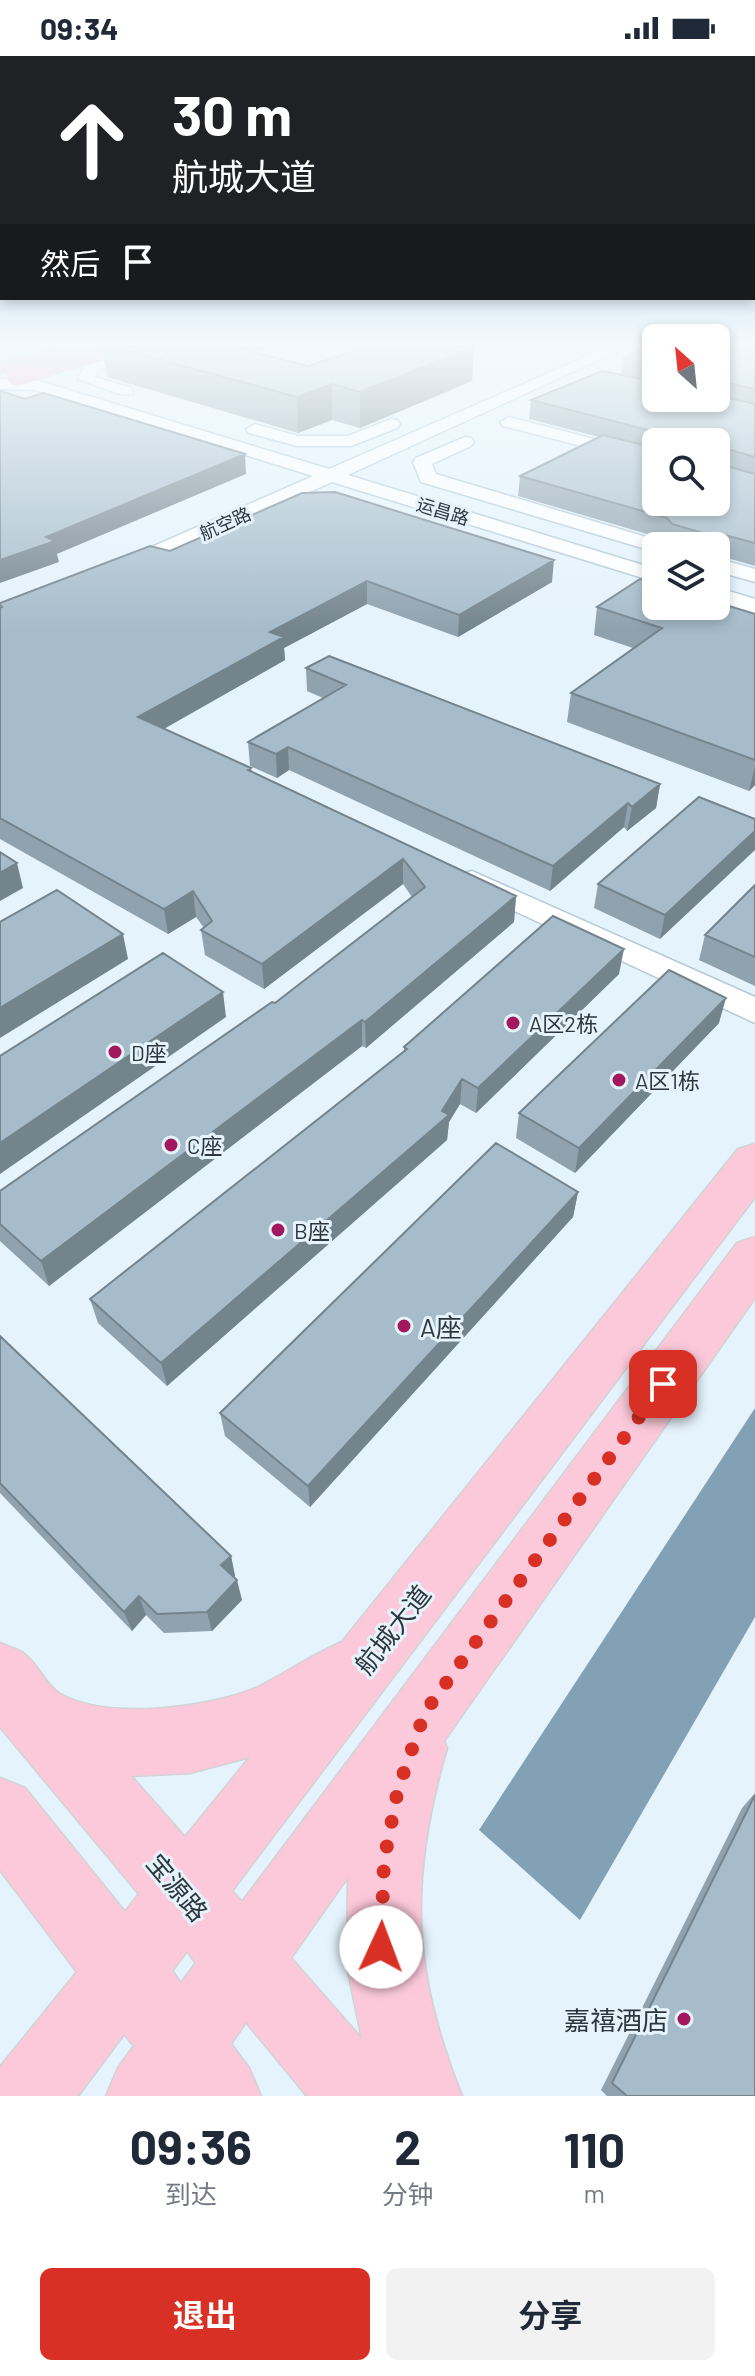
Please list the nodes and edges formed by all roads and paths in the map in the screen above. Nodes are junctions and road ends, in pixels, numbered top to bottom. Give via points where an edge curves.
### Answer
1 (241, 441) edge
2 (394, 441) edge
3 (401, 441) edge
4 (466, 441) edge
5 (561, 441) edge
6 (642, 457) edge
7 (329, 472) junction
8 (642, 542) edge
9 (642, 564) edge
10 (730, 568) edge
11 (642, 572) edge
12 (99, 573) edge
13 (755, 576) edge
14 (730, 590) edge
15 (730, 598) edge
16 (755, 598) edge
17 (755, 606) edge
18 (439, 865) edge
19 (755, 1011) edge
20 (755, 1162) edge
21 (755, 1258) edge
22 (369, 1658) junction
23 (17, 1696) edge
24 (425, 1712) junction
25 (0, 1813) edge
26 (184, 1894) junction
27 (243, 1963) junction
28 (124, 1971) junction
29 (183, 2079) edge
30 (28, 2096) edge
31 (359, 2096) edge
32 (422, 2096) edge

1 - 7 street, 运昌路
2 - 7 street, 航空路
3 - 7 street, 航空路
4 - 8 street via 422,462 428,478
5 - 6 street
7 - 9 street, 运昌路
7 - 11 street, 运昌路
7 - 12 street, 航空路
10 - 13 street
14 - 16 street
15 - 17 street
18 - 19 street
20 - 22 main road, 航城大道
21 - 24 main road
22 - 23 main road via 312,1696 254,1724 195,1740 147,1745 85,1736
22 - 26 main road, 航城大道
23 - 26 main road, 宝源路
24 - 27 main road
24 - 32 main road via 398,1789 384,1861 381,1947 405,2052
25 - 28 main road
26 - 27 main road, 宝源路
26 - 28 main road, 航城大道
27 - 29 main road
27 - 31 main road, 宝源路
28 - 29 main road
28 - 30 main road, 航城大道

